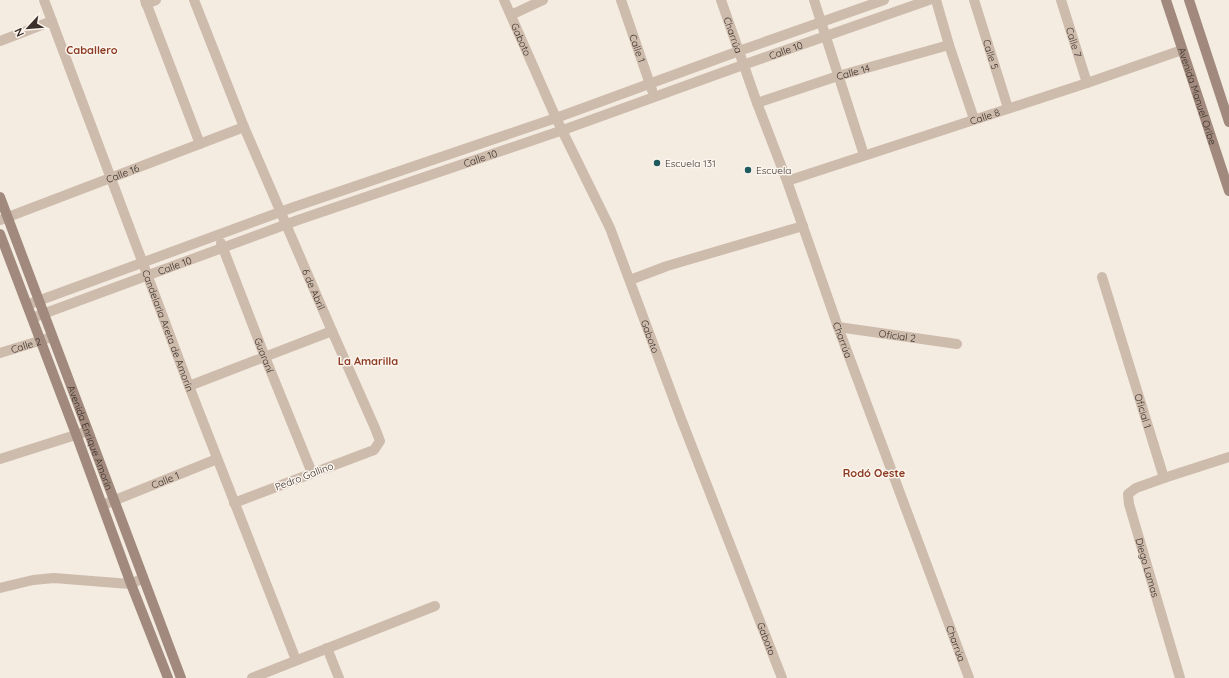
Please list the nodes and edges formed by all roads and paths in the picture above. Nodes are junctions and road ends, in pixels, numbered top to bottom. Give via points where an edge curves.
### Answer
1 (44, 0) edge
2 (156, 0) edge
3 (194, 0) edge
4 (504, 0) edge
5 (543, 0) edge
6 (621, 0) edge
7 (721, 0) edge
8 (814, 0) edge
9 (884, 0) edge
10 (929, 0) edge
11 (936, 0) edge
12 (974, 0) edge
13 (1061, 0) edge
14 (1166, 0) edge
15 (1189, 0) edge
16 (146, 2) edge
17 (511, 15) junction
18 (52, 22) junction
19 (821, 22) junction
20 (826, 36) junction
21 (0, 41) edge
22 (949, 44) junction
23 (1182, 50) junction
24 (739, 51) junction
25 (743, 65) junction
26 (838, 76) junction
27 (1087, 83) junction
28 (650, 84) junction
29 (655, 97) junction
30 (757, 104) junction
31 (1008, 108) junction
32 (556, 118) junction
33 (974, 119) junction
34 (1229, 122) edge
35 (244, 127) junction
36 (563, 130) junction
37 (200, 144) junction
38 (864, 155) junction
39 (110, 178) junction
40 (787, 181) junction
41 (1229, 191) edge
42 (0, 197) edge
43 (281, 212) junction
44 (4, 219) edge
45 (286, 225) junction
46 (802, 226) junction
47 (14, 234) junction
48 (218, 235) junction
49 (1, 237) edge
50 (223, 248) junction
51 (142, 263) junction
52 (147, 275) junction
53 (1102, 278) dead end
54 (630, 280) junction
55 (39, 301) junction
56 (27, 305) junction
57 (43, 313) junction
58 (32, 318) junction
59 (838, 327) junction
60 (332, 331) junction
61 (52, 337) junction
62 (40, 340) junction
63 (957, 344) dead end
64 (0, 353) edge
65 (265, 357) junction
66 (189, 386) junction
67 (88, 431) junction
68 (76, 434) junction
69 (374, 450) joint
70 (1229, 457) edge
71 (0, 459) edge
72 (217, 459) junction
73 (312, 473) junction
74 (1164, 478) junction
75 (114, 501) junction
76 (234, 503) junction
77 (103, 505) junction
78 (143, 578) junction
79 (132, 584) junction
80 (0, 588) edge
81 (435, 606) dead end
82 (327, 648) junction
83 (296, 660) junction
84 (168, 678) edge
85 (181, 678) edge
86 (252, 678) edge
87 (339, 678) edge
88 (782, 678) edge
89 (969, 678) edge
90 (1180, 678) edge

1 - 18 street, Candelaria Areta de Amorín
2 - 16 street
3 - 35 street, 6 de Abril
4 - 17 street, Gaboto
5 - 17 street
6 - 28 street, Calle 1
7 - 24 street, Charrúa
8 - 19 street
9 - 19 street, Calle 10
10 - 20 street, Calle 10
11 - 22 street
12 - 31 street, Calle 5
13 - 27 street, Calle 7
14 - 23 street, Avenida Manuel Oribe
15 - 34 street
16 - 37 street
17 - 32 street, Gaboto
18 - 21 street
18 - 39 street, Candelaria Areta de Amorín
19 - 20 street
19 - 24 street, Calle 10
20 - 25 street, Calle 10
20 - 26 street
22 - 26 street, Calle 14
22 - 33 street
23 - 27 street, Calle 8
23 - 41 street, Avenida Manuel Oribe
24 - 25 street, Charrúa
24 - 28 street, Calle 10
25 - 29 street, Calle 10
25 - 30 street, Charrúa
26 - 30 street, Calle 14
26 - 38 street
27 - 31 street, Calle 8
28 - 29 street, Calle 1
28 - 32 street, Calle 10
29 - 36 street, Calle 10
30 - 40 street, Charrúa
31 - 33 street, Calle 8
32 - 36 street, Gaboto
32 - 43 street, Calle 10
33 - 38 street, Calle 8
35 - 37 street, Calle 16
35 - 43 street, 6 de Abril
36 - 45 street, Calle 10
36 - 54 street, Gaboto via 610,228
37 - 39 street, Calle 16
38 - 40 street, Calle 8
39 - 44 street, Calle 16
39 - 51 street, Candelaria Areta de Amorín
40 - 46 street, Charrúa
42 - 44 street, Avenida Enrique Amorín
43 - 45 street, 6 de Abril
43 - 48 street, Calle 10
44 - 47 street, Avenida Enrique Amorín
45 - 50 street, Calle 10
45 - 60 street, 6 de Abril
46 - 54 street via 667,266
46 - 59 street, Charrúa
47 - 49 street
47 - 55 street, Avenida Enrique Amorín
48 - 50 street, Guaraní
48 - 51 street, Calle 10
49 - 56 street, Avenida Enrique Amorín
50 - 52 street, Calle 10
50 - 65 street, Guaraní
51 - 52 street, Candelaria Areta de Amorín
51 - 55 street, Calle 10
52 - 57 street, Calle 10
52 - 66 street, Candelaria Areta de Amorín
53 - 74 street, Oficial 1
54 - 88 street, Gaboto
55 - 56 street, Calle 10
55 - 57 street, Avenida Enrique Amorín
56 - 58 street, Avenida Enrique Amorín
57 - 58 street, Calle 10
57 - 61 street, Avenida Enrique Amorín
58 - 62 street, Avenida Enrique Amorín
59 - 63 street, Oficial 2
59 - 89 street, Charrúa
60 - 65 street
60 - 69 street, 6 de Abril via 380,441
61 - 62 street, Calle 2
61 - 67 street, Avenida Enrique Amorín
62 - 64 street, Calle 2
62 - 68 street, Avenida Enrique Amorín
65 - 66 street
65 - 73 street, Guaraní
66 - 72 street, Candelaria Areta de Amorín
67 - 68 street
67 - 75 street, Avenida Enrique Amorín
68 - 71 street
68 - 77 street, Avenida Enrique Amorín
69 - 73 street, Pedro Gallino
70 - 74 street
72 - 75 street, Calle 1
72 - 76 street, Candelaria Areta de Amorín
73 - 76 street, Pedro Gallino
74 - 90 street, Diego Lamas via 1136,488 1128,494
75 - 77 street, Calle 1
75 - 78 street, Avenida Enrique Amorín
76 - 83 street, Candelaria Areta de Amorín
77 - 79 street, Avenida Enrique Amorín
78 - 79 street
78 - 85 street, Avenida Enrique Amorín
79 - 80 street via 54,578
79 - 84 street, Avenida Enrique Amorín
81 - 82 street
82 - 83 street
82 - 87 street
83 - 86 street

